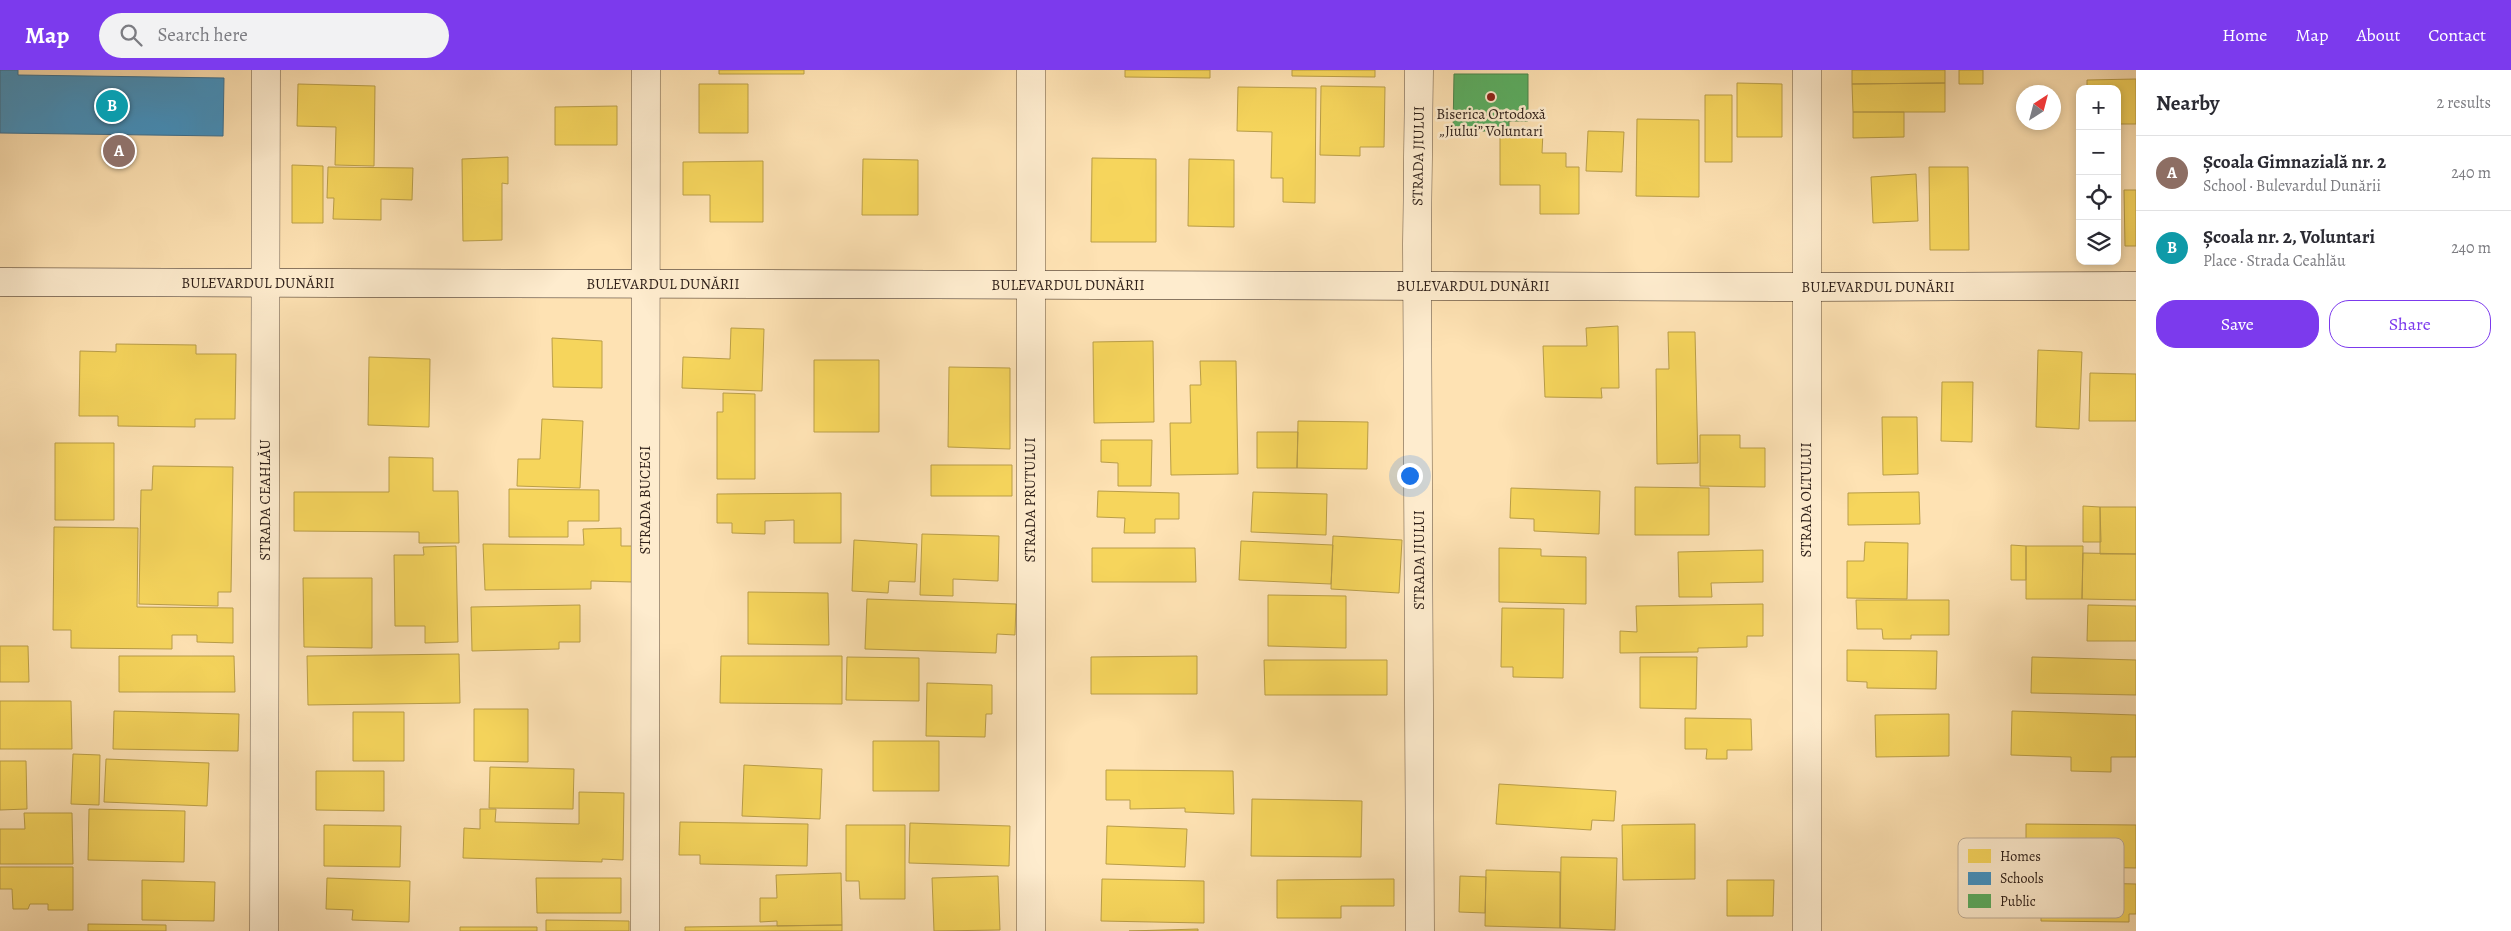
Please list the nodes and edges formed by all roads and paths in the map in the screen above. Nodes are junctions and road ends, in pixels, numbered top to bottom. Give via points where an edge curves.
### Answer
1 (266, 70) edge
2 (646, 70) edge
3 (1031, 70) edge
4 (1419, 70) edge
5 (1807, 70) edge
6 (0, 282) edge
7 (266, 283) junction
8 (645, 283) junction
9 (1030, 285) junction
10 (1417, 286) junction
11 (2136, 286) edge
12 (1806, 287) junction
13 (264, 931) edge
14 (645, 931) edge
15 (1031, 931) edge
16 (1420, 931) edge
17 (1807, 931) edge

1 - 7 street, STRADA CEAHLĂU
2 - 8 street, STRADA BUCEGI
3 - 9 street, STRADA PRUTULUI
4 - 10 street, STRADA JIULUI
5 - 12 street, STRADA OLTULUI
6 - 7 street, BULEVARDUL DUNĂRII
7 - 8 street, BULEVARDUL DUNĂRII
7 - 13 street, STRADA CEAHLĂU
8 - 9 street, BULEVARDUL DUNĂRII
8 - 14 street, STRADA BUCEGI
9 - 10 street, BULEVARDUL DUNĂRII
9 - 15 street, STRADA PRUTULUI
10 - 12 street, BULEVARDUL DUNĂRII
10 - 16 street, STRADA JIULUI
11 - 12 street, BULEVARDUL DUNĂRII
12 - 17 street, STRADA OLTULUI

